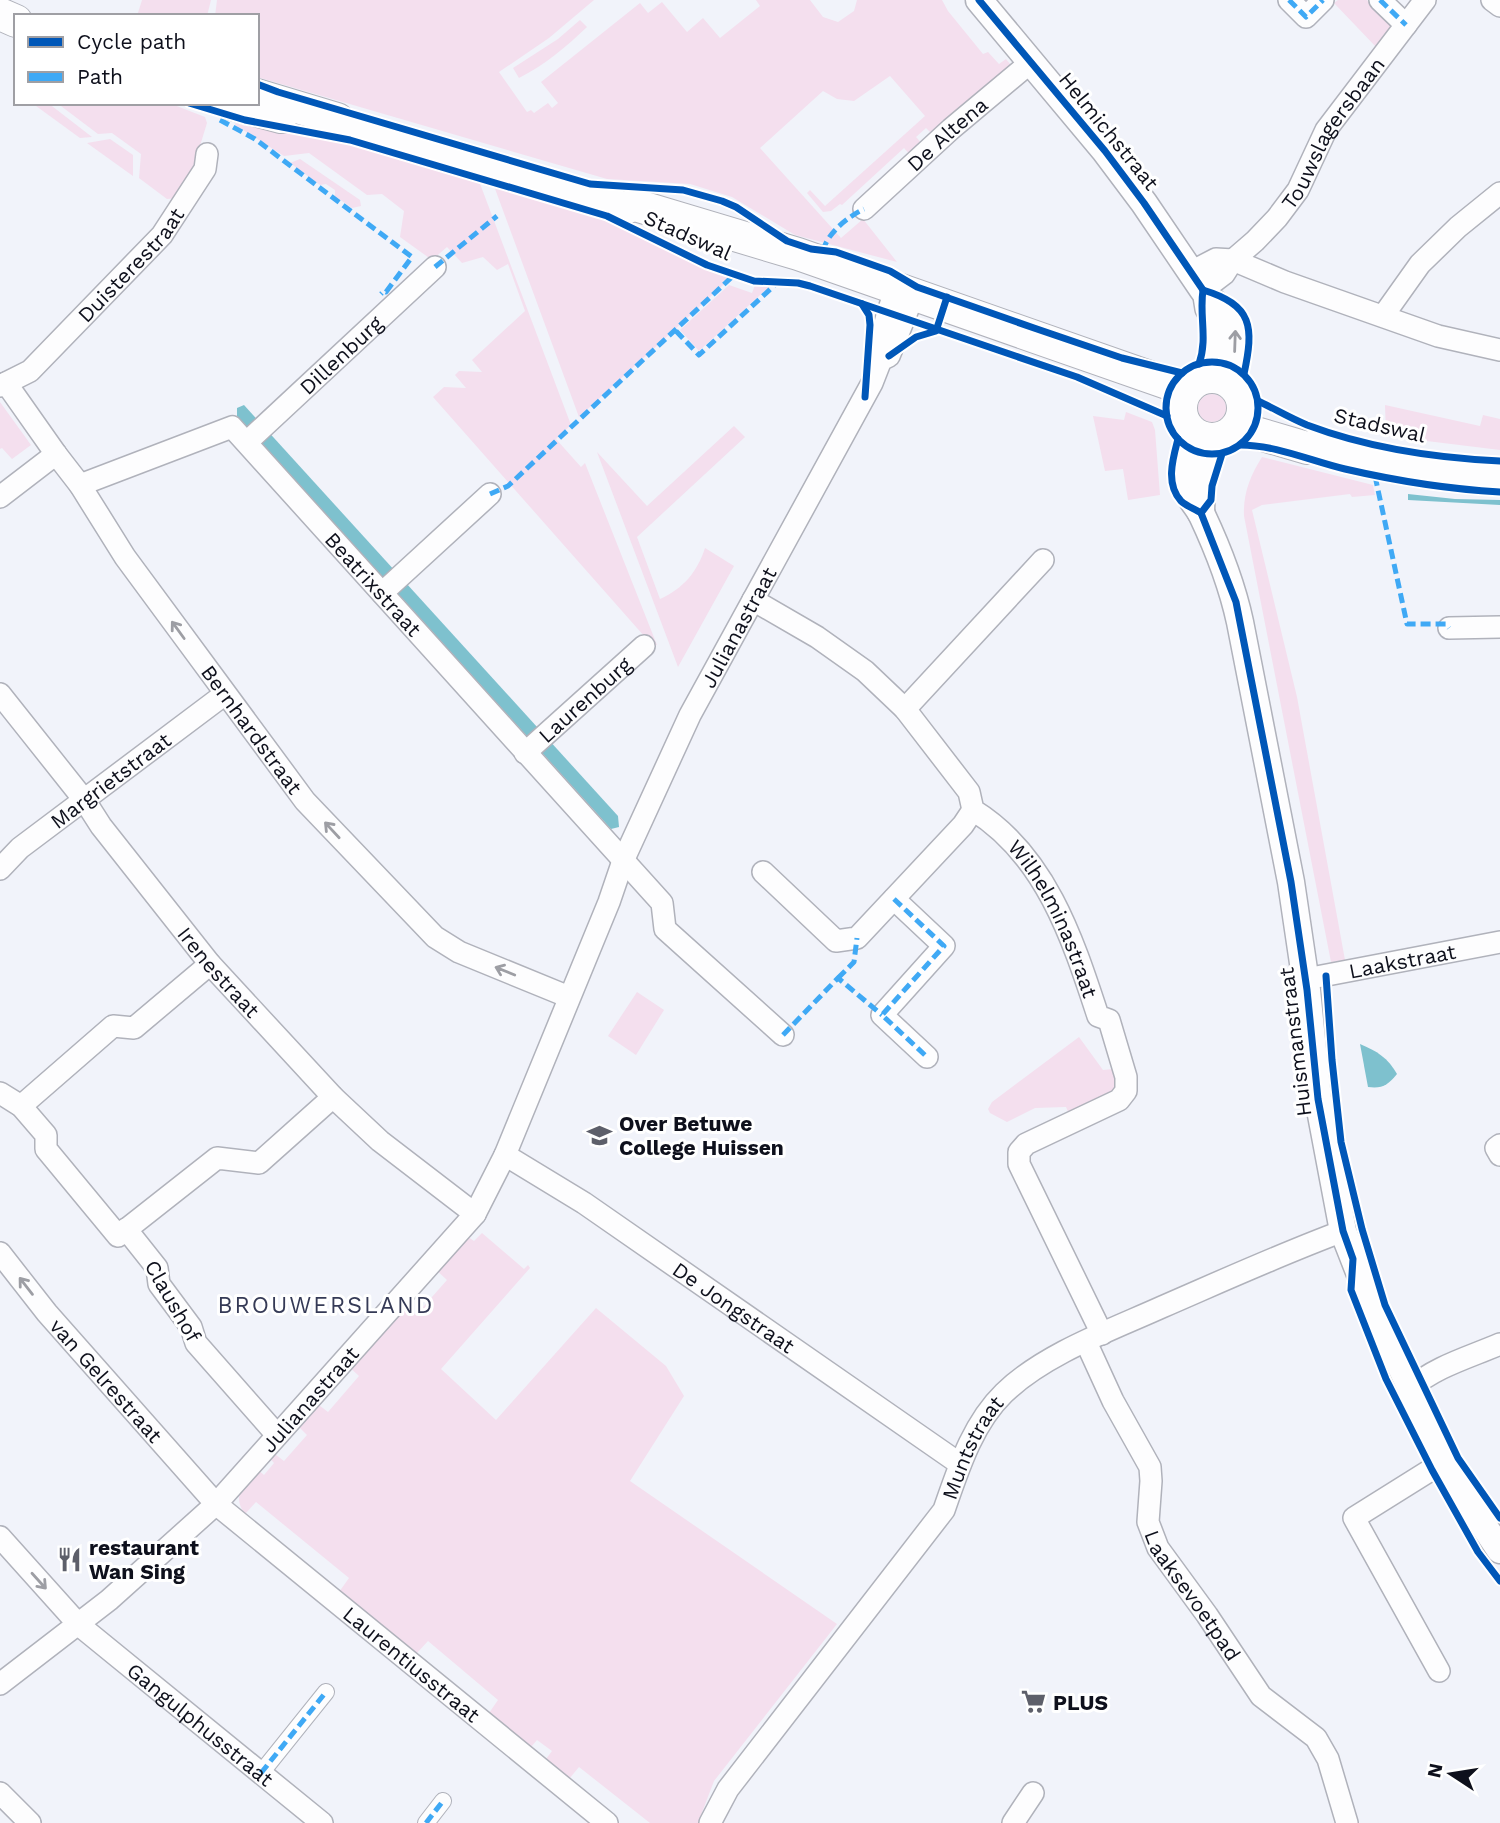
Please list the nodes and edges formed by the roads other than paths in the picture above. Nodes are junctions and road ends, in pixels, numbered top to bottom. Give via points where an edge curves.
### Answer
1 (979, 0) edge
2 (1289, 0) edge
3 (1323, 0) edge
4 (1380, 0) edge
5 (1425, 0) edge
6 (1492, 0) edge
7 (1500, 6) edge
8 (1405, 25) junction
9 (1031, 62) junction
10 (259, 96) edge
11 (236, 105) edge
12 (344, 125) junction
13 (207, 154) dead end
14 (1500, 193) edge
15 (864, 209) dead end
16 (1233, 260) junction
17 (435, 267) dead end
18 (1197, 281) junction
19 (901, 301) junction
20 (1383, 316) junction
21 (1500, 350) edge
22 (3, 385) edge
23 (1211, 408) junction
24 (255, 435) junction
25 (55, 454) junction
26 (1500, 475) edge
27 (80, 485) junction
28 (490, 494) dead end
29 (0, 497) edge
30 (1043, 560) dead end
31 (391, 584) junction
32 (752, 600) junction
33 (1500, 627) edge
34 (1449, 628) dead end
35 (644, 646) dead end
36 (0, 694) edge
37 (225, 694) junction
38 (905, 709) junction
39 (534, 744) junction
40 (85, 801) junction
41 (974, 810) junction
42 (623, 861) junction
43 (0, 869) edge
44 (763, 872) dead end
45 (894, 899) junction
46 (1500, 943) edge
47 (210, 964) junction
48 (1306, 979) junction
49 (569, 997) junction
50 (783, 1035) dead end
51 (927, 1057) dead end
52 (0, 1093) edge
53 (333, 1097) junction
54 (21, 1106) junction
55 (1500, 1145) edge
56 (505, 1155) junction
57 (1500, 1155) edge
58 (475, 1214) junction
59 (1343, 1231) junction
60 (122, 1232) junction
61 (0, 1253) edge
62 (1094, 1338) junction
63 (1500, 1344) edge
64 (1410, 1389) junction
65 (277, 1435) junction
66 (1445, 1461) junction
67 (960, 1464) junction
68 (216, 1504) junction
69 (0, 1537) edge
70 (1500, 1549) edge
71 (79, 1625) junction
72 (1439, 1671) dead end
73 (0, 1684) edge
74 (326, 1692) dead end
75 (261, 1773) junction
76 (0, 1793) edge
77 (1033, 1793) dead end
78 (443, 1801) dead end
79 (30, 1823) edge
80 (322, 1823) edge
81 (426, 1823) edge
82 (607, 1823) edge
83 (710, 1823) edge
84 (1013, 1823) edge
85 (1347, 1823) edge

1 - 9 street, Helmichstraat
2 - 3 street via 1306,17
4 - 8 street
5 - 8 street, Touwslagersbaan
6 - 7 street
8 - 16 street, Touwslagersbaan via 1326,130 1298,190 1266,230
9 - 15 street, De Altena
9 - 18 street, Helmichstraat via 1124,176
10 - 12 main road, Stadswal
11 - 12 main road, Stadswal via 334,128
12 - 19 main road, Stadswal via 624,208 632,215
13 - 22 street, Duisterestraat via 205,169 162,235 30,371
14 - 20 street via 1420,264
16 - 18 street, Touwslagersbaan via 1216,259
16 - 20 street
17 - 24 street, Dillenburg
18 - 23 street, Helmichstraat via 1219,302 1237,339 1232,366
19 - 23 main road, Stadswal via 1167,383
19 - 32 street, Julianastraat via 878,350 881,360 865,397
20 - 21 street via 1438,336
22 - 25 street, Bernhardstraat
23 - 26 main road, Stadswal via 1258,416 1311,437 1318,445 1372,459 1422,469
23 - 48 street, Huismanstraat via 1201,513 1240,622
24 - 27 street, Beatrixstraat via 232,427
24 - 31 street, Beatrixstraat
25 - 27 street, Bernhardstraat
25 - 29 street
37 -> 27 street, Bernhardstraat via 125,557
28 - 31 street
30 - 38 street
31 - 39 street, Beatrixstraat
32 - 38 street, Wilhelminastraat via 865,671
32 - 42 street, Julianastraat via 690,715
33 - 34 street
35 - 39 street, Laurenburg
36 - 40 street, Irenestraat
37 - 40 street, Margrietstraat
49 -> 37 street, Bernhardstraat via 458,952 435,937 305,801
38 - 41 street, Wilhelminastraat via 969,792
39 - 42 street, Beatrixstraat
40 - 43 street, Margrietstraat via 20,848
40 - 47 street, Irenestraat
41 - 45 street
41 - 62 street, Wilhelminastraat via 995,823 1025,856 1055,901 1098,1016 1109,1020 1126,1077 1126,1091 1119,1100 1026,1144 1019,1152 1019,1164
42 - 49 street, Julianastraat
42 - 50 street via 662,904 665,929
44 - 45 street via 836,941 857,938
45 - 51 street via 944,946 882,1015
46 - 48 street, Laakstraat
47 - 53 street, Irenestraat
47 - 54 street via 134,1028 113,1026
48 - 59 street, Huismanstraat via 1318,1099
49 - 56 street, Julianastraat
52 - 54 street
53 - 58 street, Irenestraat via 380,1141
53 - 60 street via 259,1163 217,1158
54 - 60 street, Claushof via 46,1135 46,1149
55 - 57 street via 1496,1148
56 - 58 street, Julianastraat
56 - 67 street, De Jongstraat via 584,1203
58 - 65 street, Julianastraat
59 - 62 street, Muntstraat
59 - 64 street, Huismanstraat
60 - 65 street, Claushof via 157,1268 159,1284 191,1327 196,1343
68 -> 61 street, van Gelrestraat
62 - 67 street, Muntstraat via 1031,1369 1002,1394 979,1424
62 - 85 street, Laaksevoetpad via 1113,1401 1150,1467 1148,1522 1158,1548 1261,1696 1316,1738 1328,1759
63 - 64 street via 1420,1380
64 - 66 street, Huismanstraat
65 - 68 street, Julianastraat
66 - 70 street, Huismanstraat
66 - 72 street via 1354,1518
67 - 83 street, Muntstraat via 944,1510 728,1789
68 - 71 street, Julianastraat
68 - 82 street, Laurentiusstraat
69 -> 71 street, Gangulphusstraat
71 - 73 street, Julianastraat
71 - 75 street, Gangulphusstraat
74 - 75 street
75 - 80 street, Gangulphusstraat
76 - 79 street
77 - 84 street
78 - 81 street

